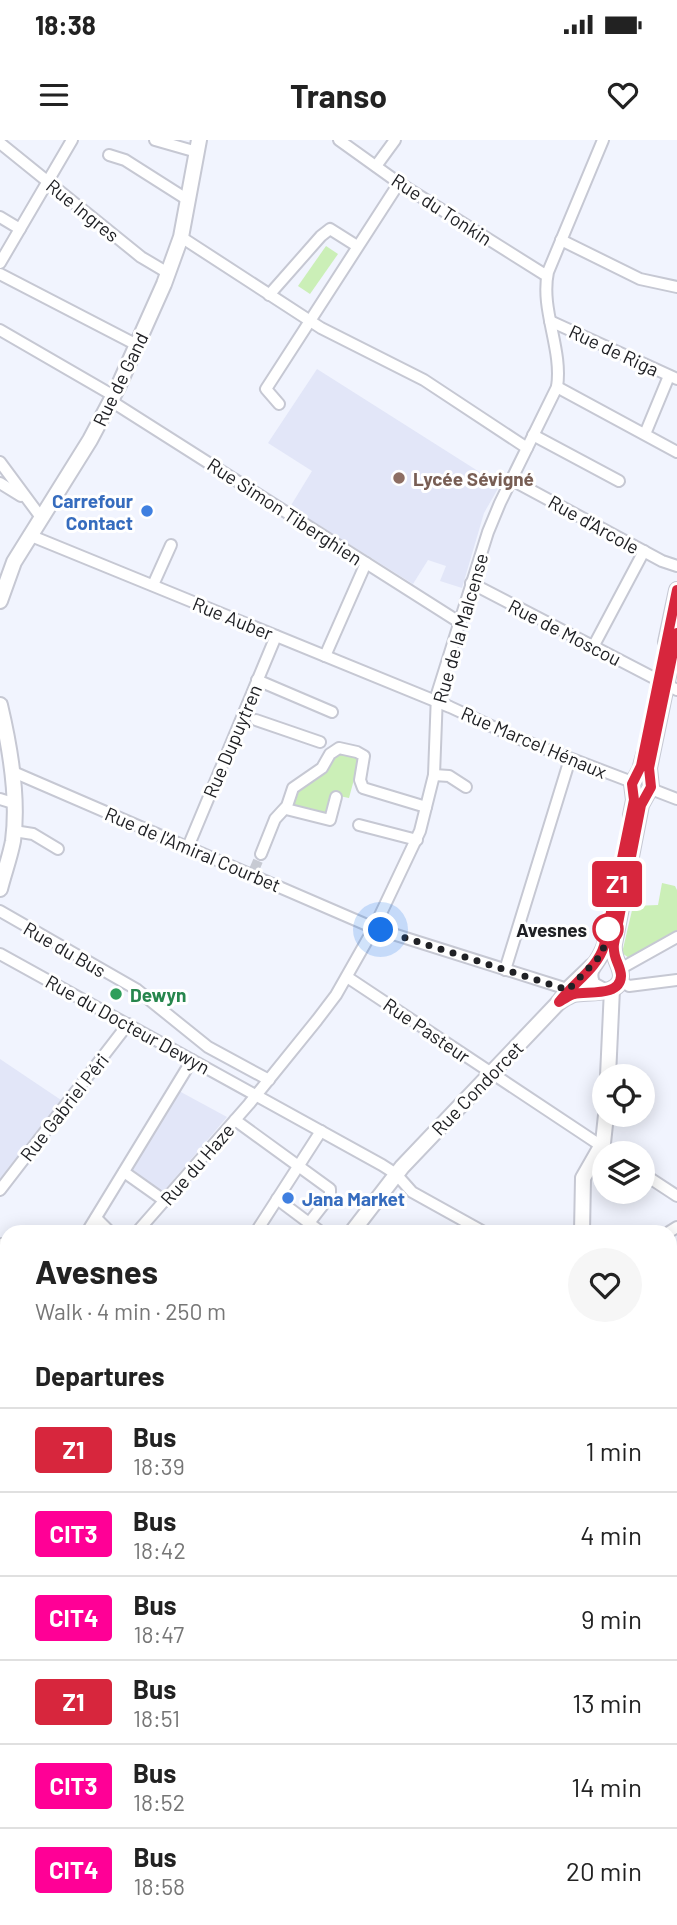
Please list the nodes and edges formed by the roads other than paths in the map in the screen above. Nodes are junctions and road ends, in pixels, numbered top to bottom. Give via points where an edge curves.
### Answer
1 (72, 140) edge
2 (155, 140) edge
3 (340, 140) edge
4 (395, 140) edge
5 (603, 140) edge
6 (198, 146) edge
7 (2, 148) edge
8 (109, 155) dead end
9 (376, 166) junction
10 (48, 182) junction
11 (399, 183) junction
12 (188, 200) junction
13 (0, 217) edge
14 (20, 229) junction
15 (181, 237) junction
16 (561, 240) junction
17 (357, 246) junction
18 (0, 263) edge
19 (168, 273) junction
20 (0, 274) edge
21 (547, 276) junction
22 (677, 287) edge
23 (269, 295) junction
24 (309, 321) junction
25 (550, 321) junction
26 (0, 330) edge
27 (137, 345) junction
28 (673, 378) edge
29 (556, 387) junction
30 (112, 398) junction
31 (279, 404) dead end
32 (645, 434) junction
33 (533, 435) junction
34 (527, 448) junction
35 (677, 452) edge
36 (0, 462) edge
37 (512, 480) junction
38 (619, 481) dead end
39 (0, 483) edge
40 (26, 499) junction
41 (40, 516) junction
42 (29, 535) junction
43 (171, 545) dead end
44 (643, 551) junction
45 (366, 563) junction
46 (677, 566) edge
47 (471, 583) junction
48 (153, 585) junction
49 (677, 590) edge
50 (0, 601) edge
51 (459, 622) junction
52 (677, 633) edge
53 (276, 636) junction
54 (593, 647) junction
55 (325, 656) junction
56 (257, 680) junction
57 (667, 685) edge
58 (436, 701) junction
59 (0, 705) edge
60 (332, 712) dead end
61 (248, 718) junction
62 (320, 742) dead end
63 (570, 759) junction
64 (11, 771) junction
65 (434, 775) junction
66 (642, 786) junction
67 (466, 787) dead end
68 (336, 797) dead end
69 (677, 799) edge
70 (7, 801) edge
71 (426, 807) junction
72 (286, 809) junction
73 (359, 825) dead end
74 (14, 831) junction
75 (416, 840) junction
76 (188, 847) junction
77 (58, 849) dead end
78 (261, 855) tunnel mouth
79 (0, 889) edge
80 (0, 911) edge
81 (374, 928) junction
82 (677, 937) edge
83 (0, 954) edge
84 (594, 965) junction
85 (505, 970) junction
86 (620, 970) junction
87 (347, 977) junction
88 (677, 980) edge
89 (608, 990) junction
90 (566, 996) junction
91 (128, 1024) junction
92 (192, 1060) junction
93 (608, 1064) edge
94 (491, 1073) junction
95 (269, 1080) junction
96 (256, 1095) junction
97 (234, 1120) junction
98 (321, 1131) junction
99 (593, 1141) edge
100 (298, 1167) junction
101 (592, 1168) edge
102 (124, 1172) junction
103 (396, 1174) junction
104 (655, 1182) edge
105 (0, 1190) edge
106 (677, 1196) edge
107 (277, 1199) junction
108 (165, 1201) junction
109 (96, 1218) junction
110 (92, 1225) edge
111 (103, 1225) edge
112 (143, 1225) edge
113 (260, 1225) edge
114 (308, 1225) edge
115 (314, 1225) edge
116 (357, 1225) edge
117 (471, 1225) edge
118 (582, 1225) edge

1 - 10 street
2 - 6 street
3 - 9 street, Rue du Tonkin
4 - 9 street
5 - 16 street, Rue de la Malcense
6 - 12 main road, Rue de Gand
7 - 10 street, Rue Ingres
8 - 12 street via 125,160
9 - 11 street, Rue du Tonkin
10 - 14 street
10 - 19 street, Rue Ingres via 141,257
11 - 17 street
11 - 21 street, Rue du Tonkin
12 - 15 main road, Rue de Gand
13 - 14 street
14 - 18 street
15 - 19 main road, Rue de Gand
15 - 23 street
16 - 21 street, Rue de la Malcense
16 - 22 street via 640,279
17 - 23 street via 330,229
17 - 24 street
19 - 27 main road, Rue de Gand
20 - 27 street
21 - 25 street, Rue de la Malcense
23 - 24 street
24 - 31 street via 266,389
24 - 34 street via 424,380
25 - 28 street, Rue de Riga
25 - 29 street, Rue de la Malcense via 558,369
26 - 30 street, Rue Simon Tiberghien
27 - 30 main road, Rue de Gand
28 - 32 street
29 - 32 street
29 - 33 street, Rue de la Malcense
30 - 41 main road, Rue de Gand
30 - 45 street, Rue Simon Tiberghien
32 - 35 street
33 - 34 street, Rue de la Malcense
33 - 38 street
34 - 37 street, Rue de la Malcense
36 - 40 street
37 - 44 street, Rue d'Arcole
37 - 47 street, Rue de la Malcense
39 - 40 street
40 - 41 street
41 - 42 main road, Rue de Gand
42 - 48 street, Rue Auber
42 - 50 main road, Rue de Gand
43 - 48 street
44 - 46 street, Rue d'Arcole
44 - 54 street
45 - 51 street, Rue Simon Tiberghien
45 - 55 street
47 - 51 street, Rue de la Malcense
47 - 54 street, Rue de Moscou
48 - 53 street, Rue Auber
49 - 57 main road
51 - 58 street, Rue de la Malcense
52 - 57 main road
53 - 55 street, Rue Auber
53 - 56 street, Rue Dupuytren
54 - 57 street, Rue de Moscou
55 - 58 street, Rue Auber
56 - 60 street
56 - 61 street, Rue Dupuytren
57 - 66 main road via 641,766
58 - 63 street, Rue Marcel Hénaux
58 - 65 street, Rue de la Malcense
59 - 64 main road
61 - 62 street
61 - 76 street, Rue Dupuytren
63 - 66 street, Rue Marcel Hénaux
63 - 85 street
64 - 70 main road
64 - 76 street, Rue de l'Amiral Courbet
65 - 67 street via 449,776
65 - 71 street, Rue de la Malcense
66 - 69 street, Rue Marcel Hénaux
66 - 84 main road via 634,803 602,954
66 - 86 main road via 614,944
68 - 72 street via 330,820
70 - 74 main road
71 - 72 street via 363,788 364,757 343,748 295,785
71 - 75 street, Rue de la Malcense
72 - 78 street via 275,819
73 - 75 street
74 - 77 street via 30,833
74 - 79 main road
75 - 81 street, Rue de la Malcense
76 - 81 street, Rue de l'Amiral Courbet
80 - 95 street, Rue du Bus via 136,989 208,1047
81 - 85 street, Rue de l'Amiral Courbet
81 - 87 street, Rue de la Malcense
82 - 86 street
83 - 91 street, Rue du Docteur Dewyn
84 - 86 main road via 607,960
84 - 89 main road via 591,981 596,988
84 - 90 main road, Rue Condorcet
85 - 90 street, Rue de l'Amiral Courbet
86 - 88 street via 629,986
86 - 89 main road via 619,984
87 - 94 street, Rue Pasteur
87 - 95 street, Rue de la Malcense
89 - 90 main road
89 - 93 main road
90 - 94 main road, Rue Condorcet
91 - 92 street, Rue du Docteur Dewyn
91 - 105 street, Rue Gabriel Péri
92 - 96 street, Rue du Docteur Dewyn
92 - 102 street
94 - 99 street, Rue Pasteur
94 - 103 main road, Rue Condorcet
95 - 96 street, Rue de la Malcense
96 - 97 street, Rue du Haze
96 - 98 street, Rue du Docteur Dewyn
97 - 100 street
97 - 108 street, Rue du Haze
98 - 100 street
98 - 103 street, Rue du Docteur Dewyn
100 - 107 street
100 - 115 street via 332,1192
101 - 118 main road via 583,1178
102 - 108 street
102 - 109 street
103 - 116 main road, Rue Condorcet
103 - 117 street, Rue du Docteur Dewyn via 412,1192
104 - 106 street
107 - 113 street
107 - 114 street
108 - 112 street, Rue du Haze
109 - 110 street
109 - 111 street

